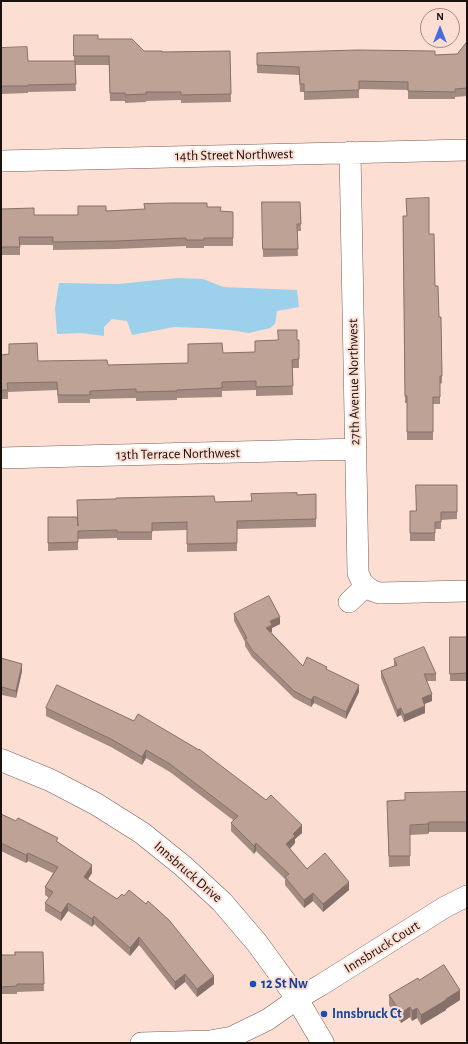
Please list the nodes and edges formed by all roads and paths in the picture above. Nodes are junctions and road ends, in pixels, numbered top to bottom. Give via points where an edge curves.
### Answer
1 (467, 150) edge
2 (350, 152) junction
3 (1, 161) edge
4 (356, 449) junction
5 (1, 458) edge
6 (366, 586) junction
7 (467, 591) edge
8 (349, 602) dead end
9 (1, 760) edge
10 (467, 896) edge
11 (297, 999) junction
12 (141, 1043) edge
13 (323, 1043) edge

1 - 2 street, 14th Street Northwest
2 - 3 street, 14th Street Northwest
2 - 4 street, 27th Avenue Northwest
4 - 5 street, 13th Terrace Northwest
4 - 6 street, 27th Avenue Northwest via 358,573
6 - 7 street via 379,593
6 - 8 street
9 - 11 street, Innsbruck Drive via 50,780 96,804 142,833 183,866 222,902 257,943
10 - 11 street, Innsbruck Court
11 - 12 street, Innsbruck Court via 267,1020 232,1037 210,1041
11 - 13 street, Innsbruck Drive

